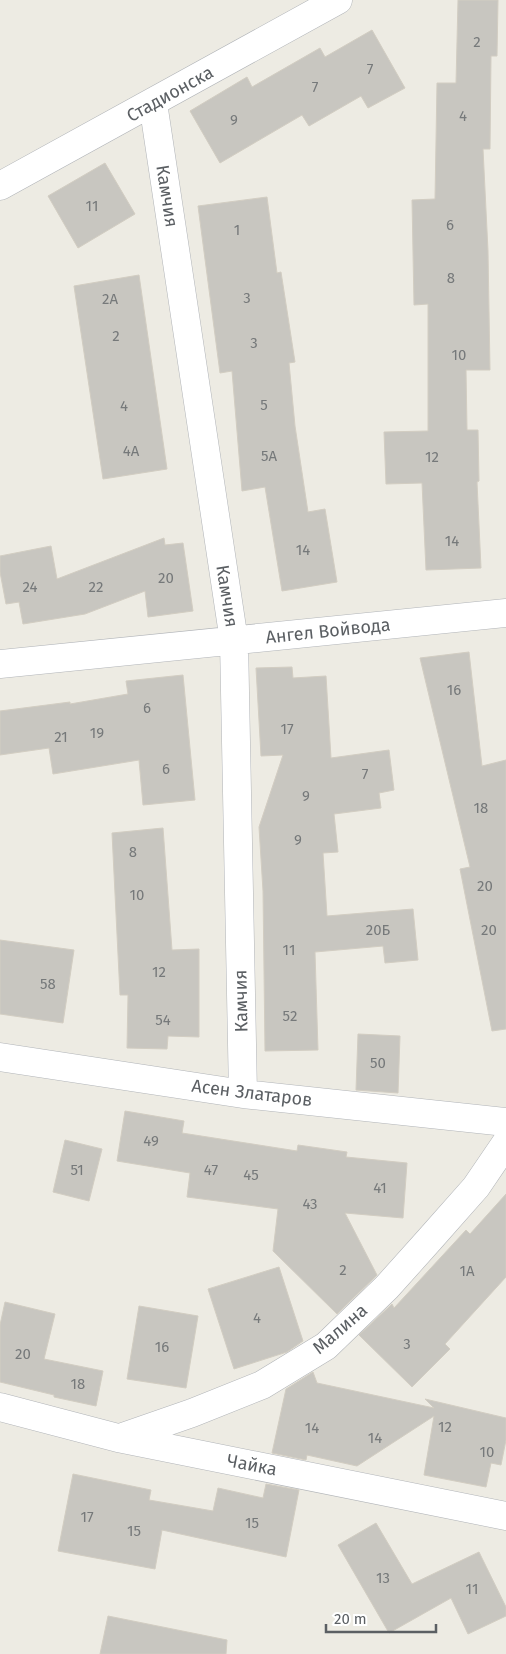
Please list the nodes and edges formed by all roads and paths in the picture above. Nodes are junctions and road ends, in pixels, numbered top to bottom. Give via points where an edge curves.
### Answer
1 (338, 0) edge
2 (153, 103) junction
3 (0, 186) edge
4 (506, 613) edge
5 (234, 641) junction
6 (0, 664) edge
7 (0, 1057) edge
8 (243, 1094) junction
9 (506, 1122) edge
10 (506, 1143) edge
11 (0, 1407) edge
12 (118, 1438) junction
13 (506, 1516) edge

1 - 2 street, Стадионска
2 - 3 street, Стадионска
2 - 5 street, Камчия
4 - 5 street, Ангел Войвода
5 - 6 street, Ангел Войвода
5 - 8 street, Камчия
7 - 8 street, Асен Златаров
8 - 9 street, Асен Златаров
10 - 12 street, Малина via 476,1187 387,1286 326,1346 262,1385
11 - 12 street, Чайка
12 - 13 street, Чайка

